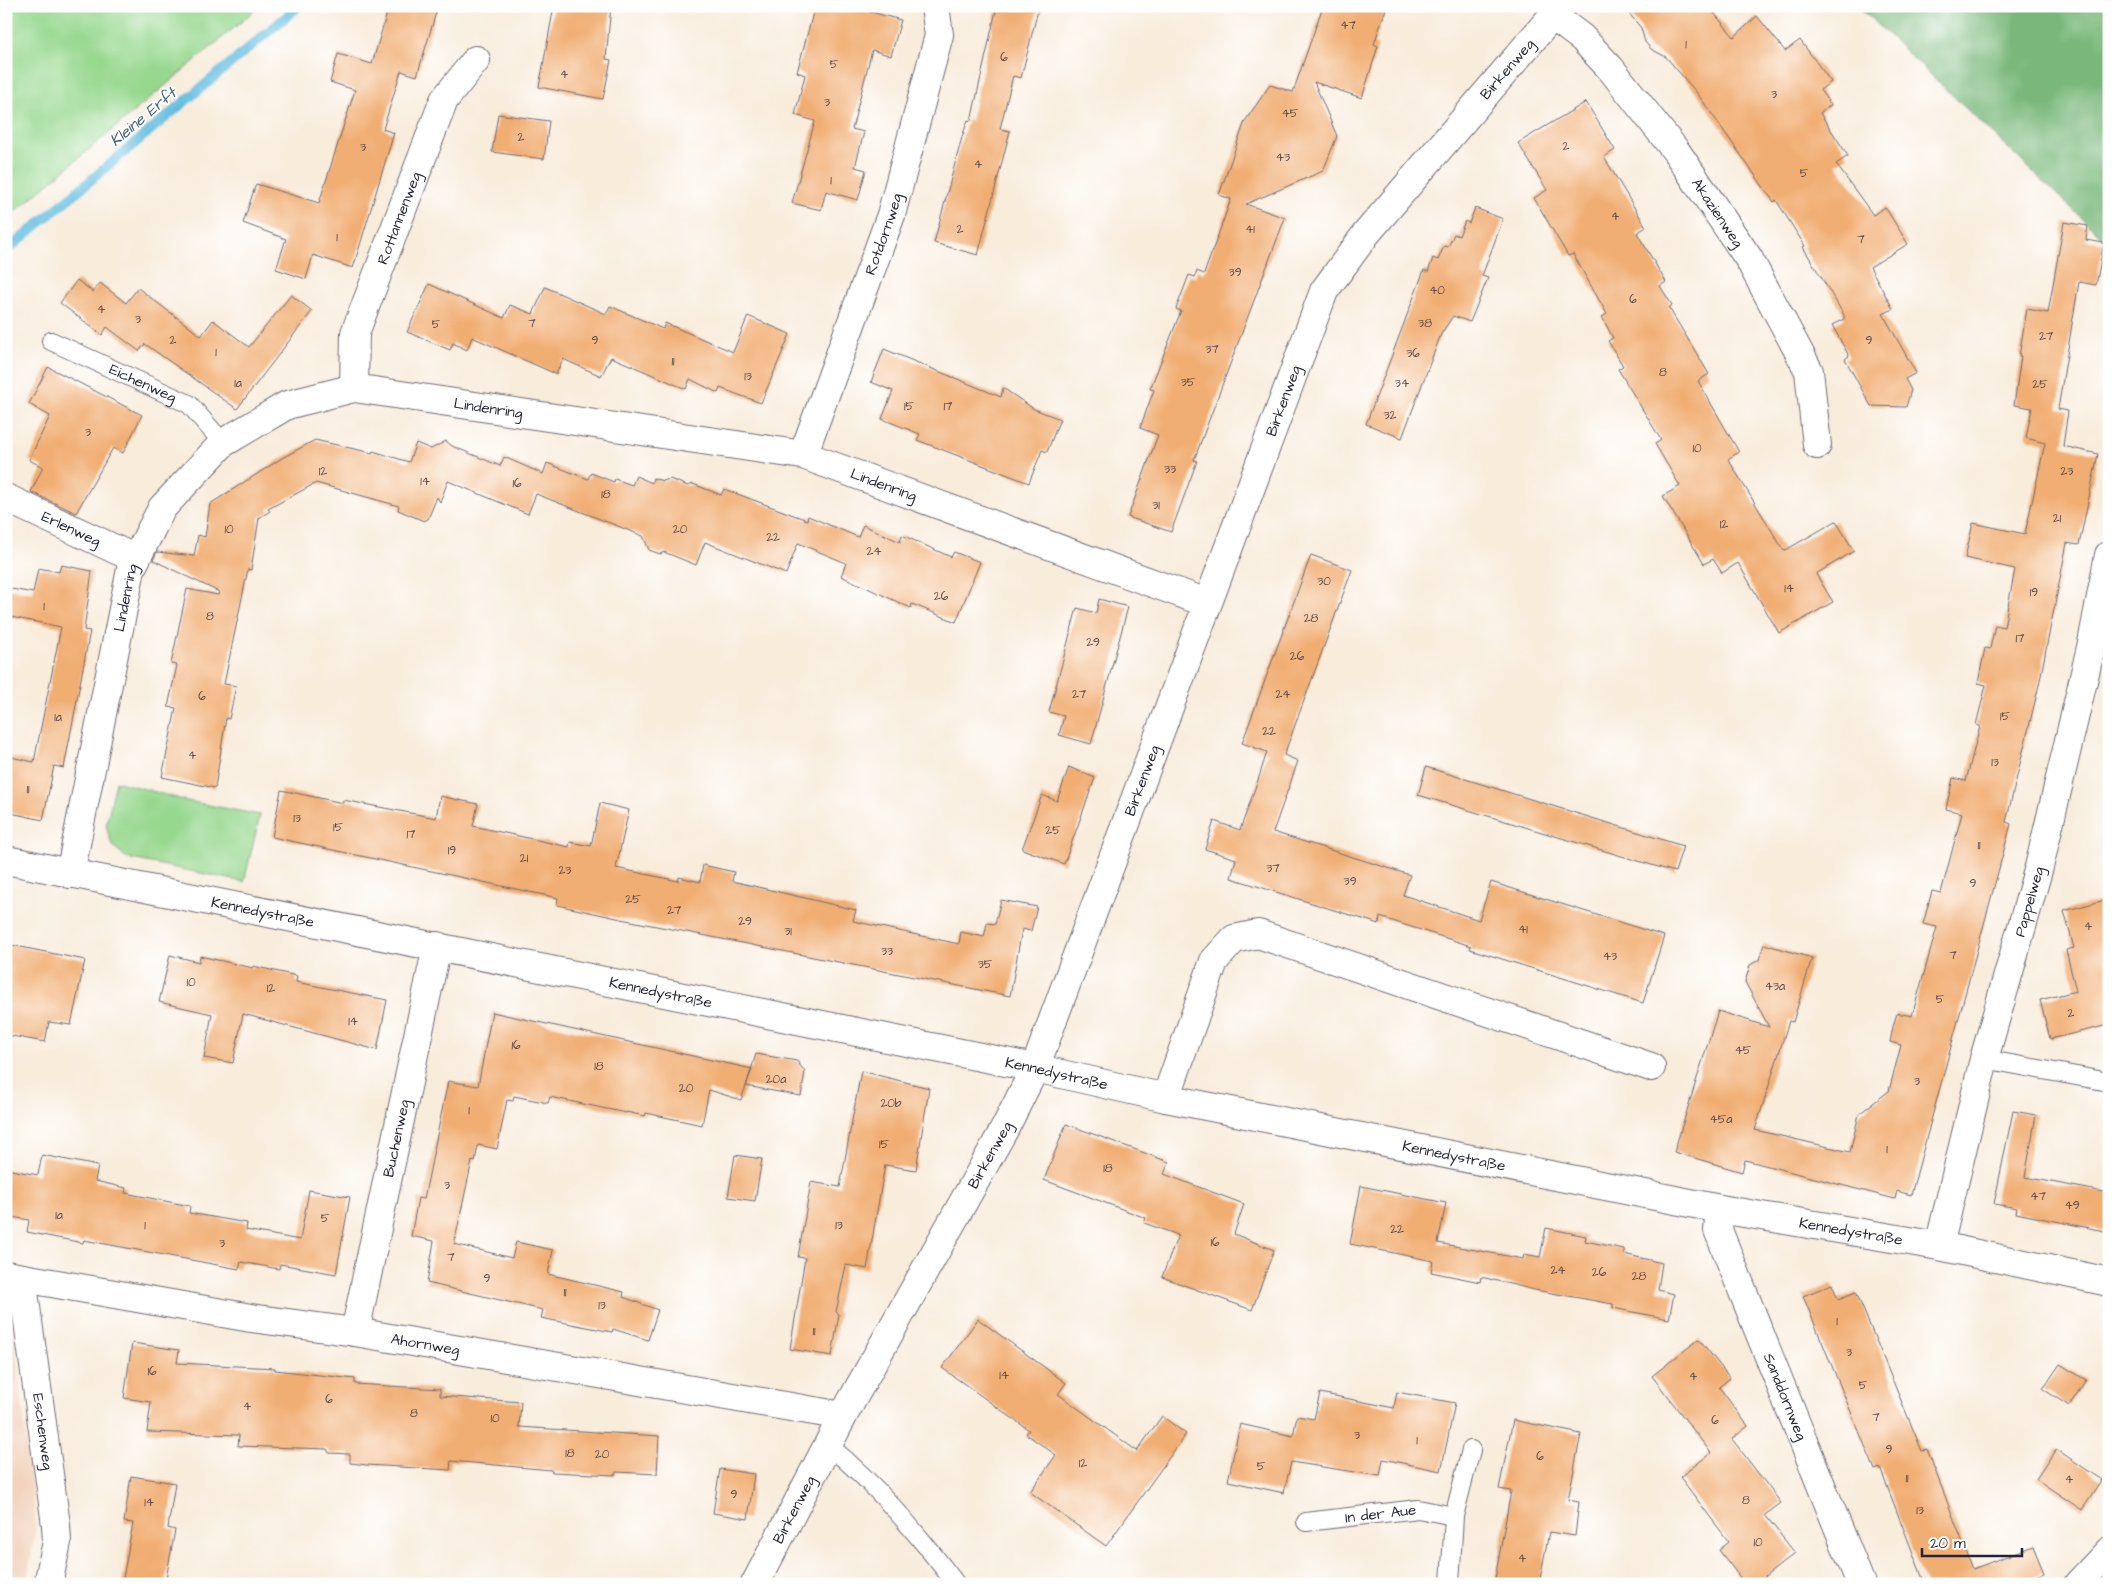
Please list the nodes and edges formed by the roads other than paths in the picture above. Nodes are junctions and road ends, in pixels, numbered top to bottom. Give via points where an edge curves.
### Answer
1 (934, 6) edge
2 (1557, 11) edge
3 (476, 60) dead end
4 (51, 341) dead end
5 (354, 388) junction
6 (223, 443) junction
7 (1817, 445) dead end
8 (803, 455) junction
9 (6, 498) edge
10 (2109, 555) edge
11 (136, 558) junction
12 (1207, 603) junction
13 (6, 860) edge
14 (70, 874) junction
15 (437, 946) junction
16 (1984, 1059) junction
17 (1651, 1067) dead end
18 (1035, 1068) junction
19 (2109, 1082) edge
20 (1166, 1098) junction
21 (1720, 1209) junction
22 (1939, 1246) junction
23 (14, 1277) edge
24 (2109, 1282) edge
25 (355, 1332) junction
26 (843, 1416) junction
27 (828, 1445) junction
28 (1471, 1450) dead end
29 (1454, 1516) junction
30 (1306, 1522) dead end
31 (2109, 1551) edge
32 (48, 1584) edge
33 (755, 1584) edge
34 (956, 1584) edge
35 (1450, 1584) edge
36 (1861, 1584) edge
37 (2078, 1584) edge

1 - 8 street, Rotdornweg via 939,35 891,216
2 - 7 street, Akazienweg via 1611,69 1676,150 1749,259 1809,371
2 - 12 street, Birkenweg via 1366,234 1324,291
3 - 5 street, Rottannenweg via 444,100 355,333
4 - 6 lane, Eichenweg via 189,404
5 - 6 street, Lindenring via 287,405
5 - 8 street, Lindenring
6 - 11 street, Lindenring via 162,508
8 - 12 street, Lindenring
9 - 11 street, Erlenweg
10 - 16 street, Pappelweg via 2092,643 2039,867
11 - 14 street, Lindenring via 131,569
12 - 18 street, Birkenweg
13 - 14 street, Kennedystraße
14 - 15 street, Kennedystraße
15 - 18 street, Kennedystraße
15 - 25 street, Buchenweg
16 - 19 lane
16 - 22 street, Pappelweg
17 - 20 street via 1258,934 1234,939 1214,961
18 - 20 street, Kennedystraße
18 - 26 street, Birkenweg via 1005,1128
20 - 21 street, Kennedystraße
21 - 22 street, Kennedystraße
21 - 36 street, Sanddornweg via 1718,1230
22 - 24 street, Kennedystraße
23 - 25 street, Ahornweg via 251,1318
23 - 32 street, Eschenweg via 56,1525 57,1542
25 - 26 street, Ahornweg
26 - 27 street, Birkenweg
27 - 33 street, Birkenweg
27 - 34 lane via 858,1470 907,1521
28 - 29 lane
29 - 30 lane, In der Aue via 1418,1508
29 - 35 lane
31 - 37 street

